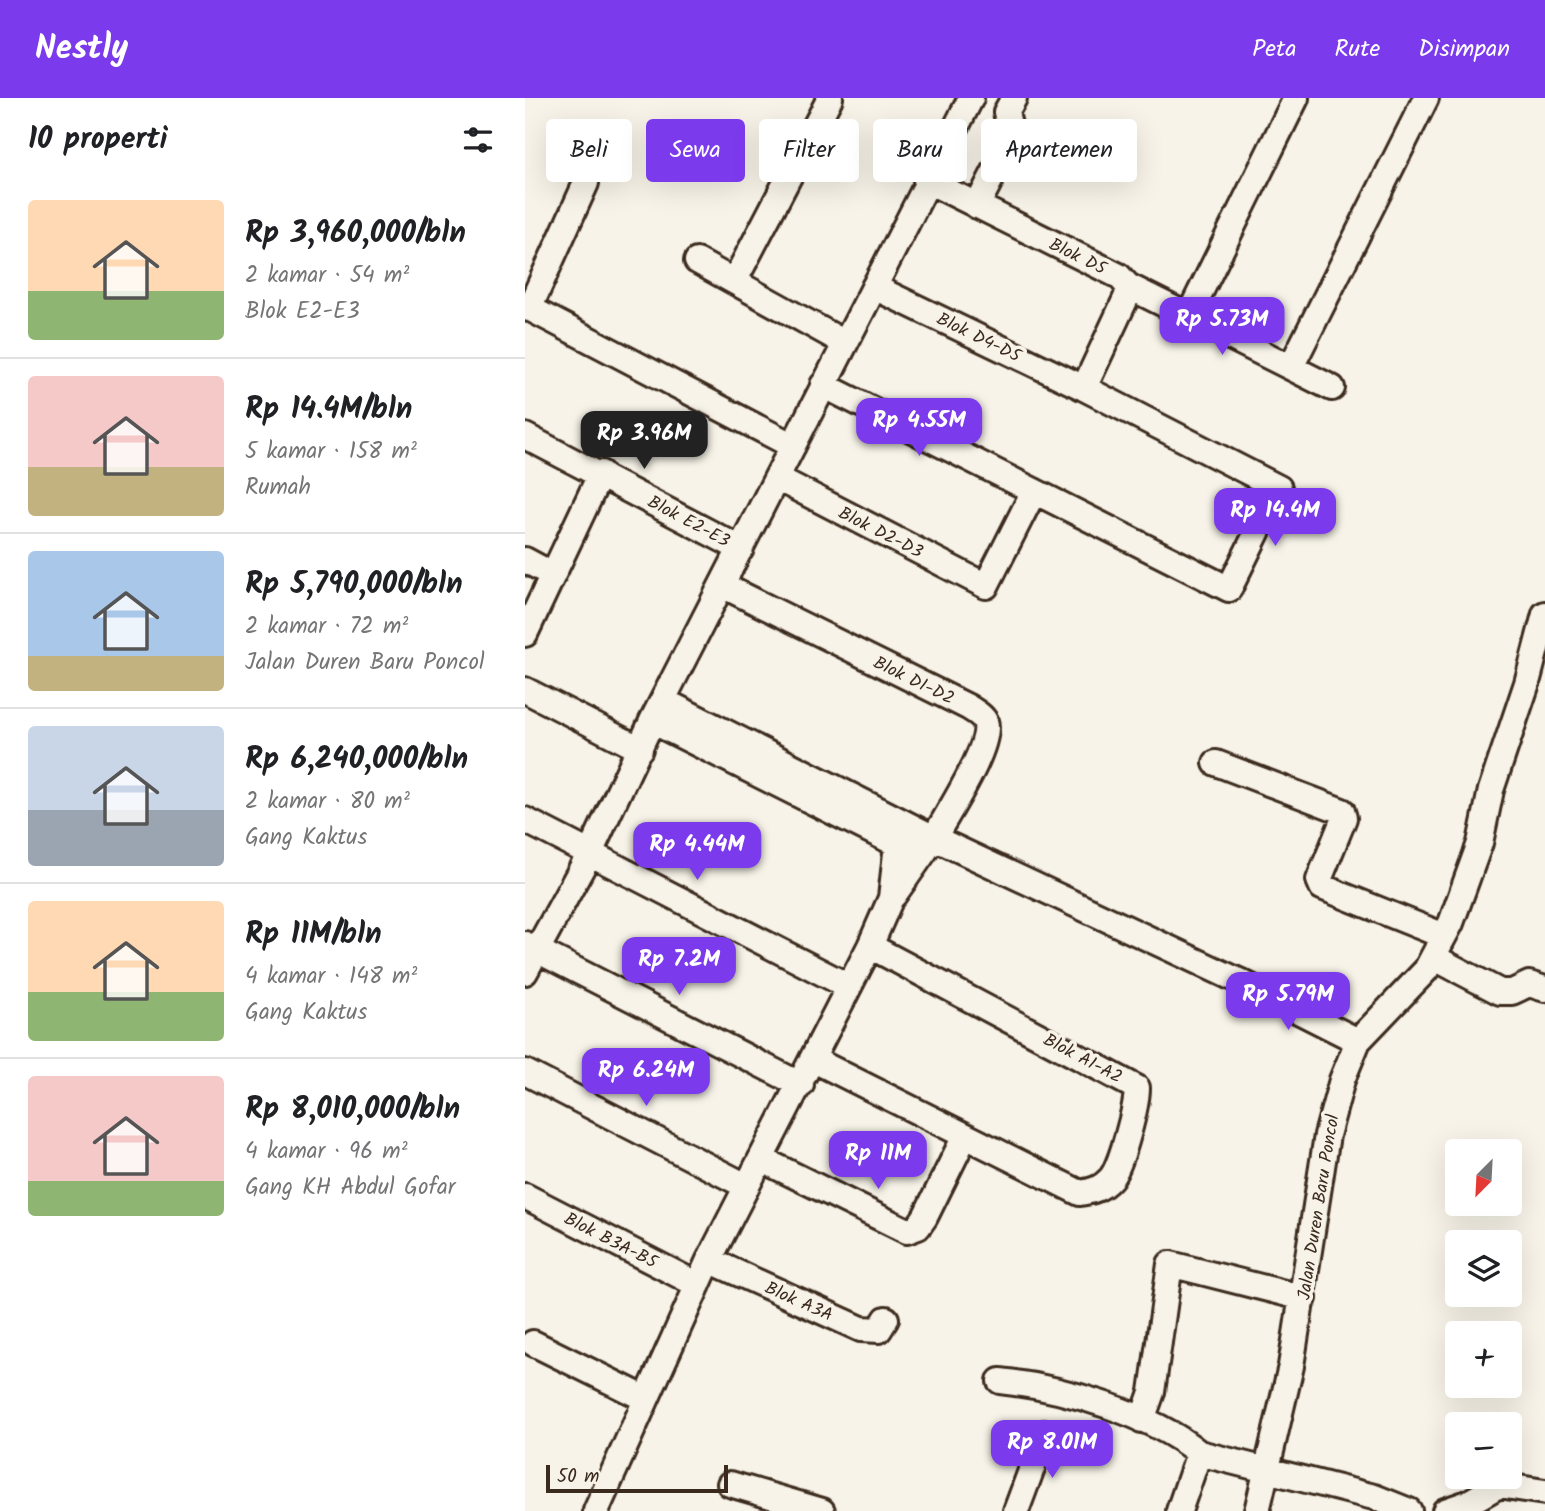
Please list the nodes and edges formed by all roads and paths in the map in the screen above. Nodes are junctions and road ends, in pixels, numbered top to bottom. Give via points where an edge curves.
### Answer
1 (830, 98) edge
2 (971, 98) edge
3 (1014, 98) edge
4 (1296, 98) edge
5 (1426, 98) edge
6 (959, 119) edge
7 (925, 182) edge
8 (930, 182) edge
9 (586, 183) dead end
10 (977, 206) junction
11 (697, 261) dead end
12 (734, 280) junction
13 (1128, 286) junction
14 (874, 287) junction
15 (527, 307) edge
16 (1189, 314) junction
17 (845, 343) junction
18 (1291, 367) junction
19 (823, 385) junction
20 (1084, 388) junction
21 (1332, 388) dead end
22 (525, 436) edge
23 (793, 446) junction
24 (601, 473) junction
25 (777, 478) junction
26 (1034, 491) junction
27 (741, 549) junction
28 (525, 560) edge
29 (553, 575) junction
30 (722, 585) junction
31 (1545, 614) edge
32 (525, 634) edge
33 (525, 690) edge
34 (658, 711) junction
35 (640, 749) junction
36 (1216, 763) dead end
37 (525, 820) edge
38 (934, 838) junction
39 (897, 845) junction
40 (590, 853) junction
41 (891, 898) junction
42 (870, 946) junction
43 (1439, 946) junction
44 (531, 947) edge
45 (525, 972) edge
46 (848, 986) junction
47 (1545, 989) edge
48 (1358, 1041) junction
49 (812, 1059) junction
50 (525, 1072) edge
51 (801, 1085) junction
52 (965, 1136) junction
53 (761, 1159) junction
54 (746, 1186) junction
55 (525, 1196) edge
56 (709, 1260) junction
57 (698, 1284) junction
58 (1304, 1298) junction
59 (886, 1319) dead end
60 (533, 1343) dead end
61 (1000, 1381) dead end
62 (646, 1399) junction
63 (1142, 1420) junction
64 (1045, 1433) dead end
65 (1199, 1453) junction
66 (1267, 1471) junction
67 (730, 1484) dead end
68 (1545, 1492) edge
69 (596, 1511) edge
70 (822, 1511) edge
71 (1016, 1511) edge
72 (1179, 1511) edge
73 (1257, 1511) edge
74 (1409, 1511) edge
75 (1444, 1511) edge

1 - 12 street
2 - 6 street
3 - 10 street via 1006,112 1012,138
4 - 16 street
5 - 18 street
7 - 14 street
8 - 10 street, Blok D5
9 - 15 street
10 - 13 street, Blok D5 via 1119,276
11 - 12 street
12 - 17 street
13 - 16 street, Blok D5
13 - 20 street
14 - 17 street
14 - 20 street, Blok D4-D5
15 - 23 street
16 - 18 street, Blok D5
17 - 19 street
18 - 21 street, Blok D5
19 - 23 street
19 - 26 street
20 - 26 street, Blok D4-D5 via 1279,488 1230,589
22 - 24 street, Blok E2-E3
23 - 25 street
24 - 27 street, Blok E2-E3
24 - 29 street
25 - 26 street, Blok D2-D3 via 986,586
25 - 27 street
27 - 30 street
28 - 29 street
29 - 32 street
30 - 34 street
30 - 38 street, Blok D1-D2 via 984,718 987,730 982,750
31 - 43 street, Jalan Duren Baru Poncol via 1491,790 1481,844
33 - 35 street
34 - 35 street
34 - 38 street
34 - 39 street
35 - 40 street
36 - 43 street via 1342,811 1344,818 1319,880 1322,887
37 - 40 street
38 - 39 street
38 - 41 street
38 - 48 street
39 - 41 street
40 - 44 street
40 - 46 street
41 - 42 street
42 - 46 street
42 - 52 street, Blok A1-A2 via 1137,1088 1137,1105 1112,1178 1097,1190 1080,1193
43 - 47 street via 1500,992 1529,985
43 - 48 street, Jalan Duren Baru Poncol via 1426,970
44 - 45 street
44 - 51 street
46 - 49 street
48 - 58 street, Jalan Duren Baru Poncol via 1327,1135
49 - 51 street
49 - 52 street, Blok A1-A2
50 - 54 street
51 - 53 street
52 - 53 street via 925,1217 918,1227 907,1231
53 - 54 street
54 - 56 street
55 - 57 street, Blok B3A-B5
56 - 57 street
56 - 59 street, Blok A3A via 862,1329 879,1330
57 - 62 street
58 - 63 street via 1170,1265 1151,1392
58 - 66 street, Jalan Duren Baru Poncol
60 - 62 street
61 - 63 street via 1068,1393
62 - 69 street
63 - 65 street via 1180,1437
64 - 71 street
65 - 66 street
65 - 72 street
66 - 73 street, Jalan Duren Baru Poncol
66 - 74 street via 1374,1497
67 - 70 street
68 - 75 street via 1499,1485

